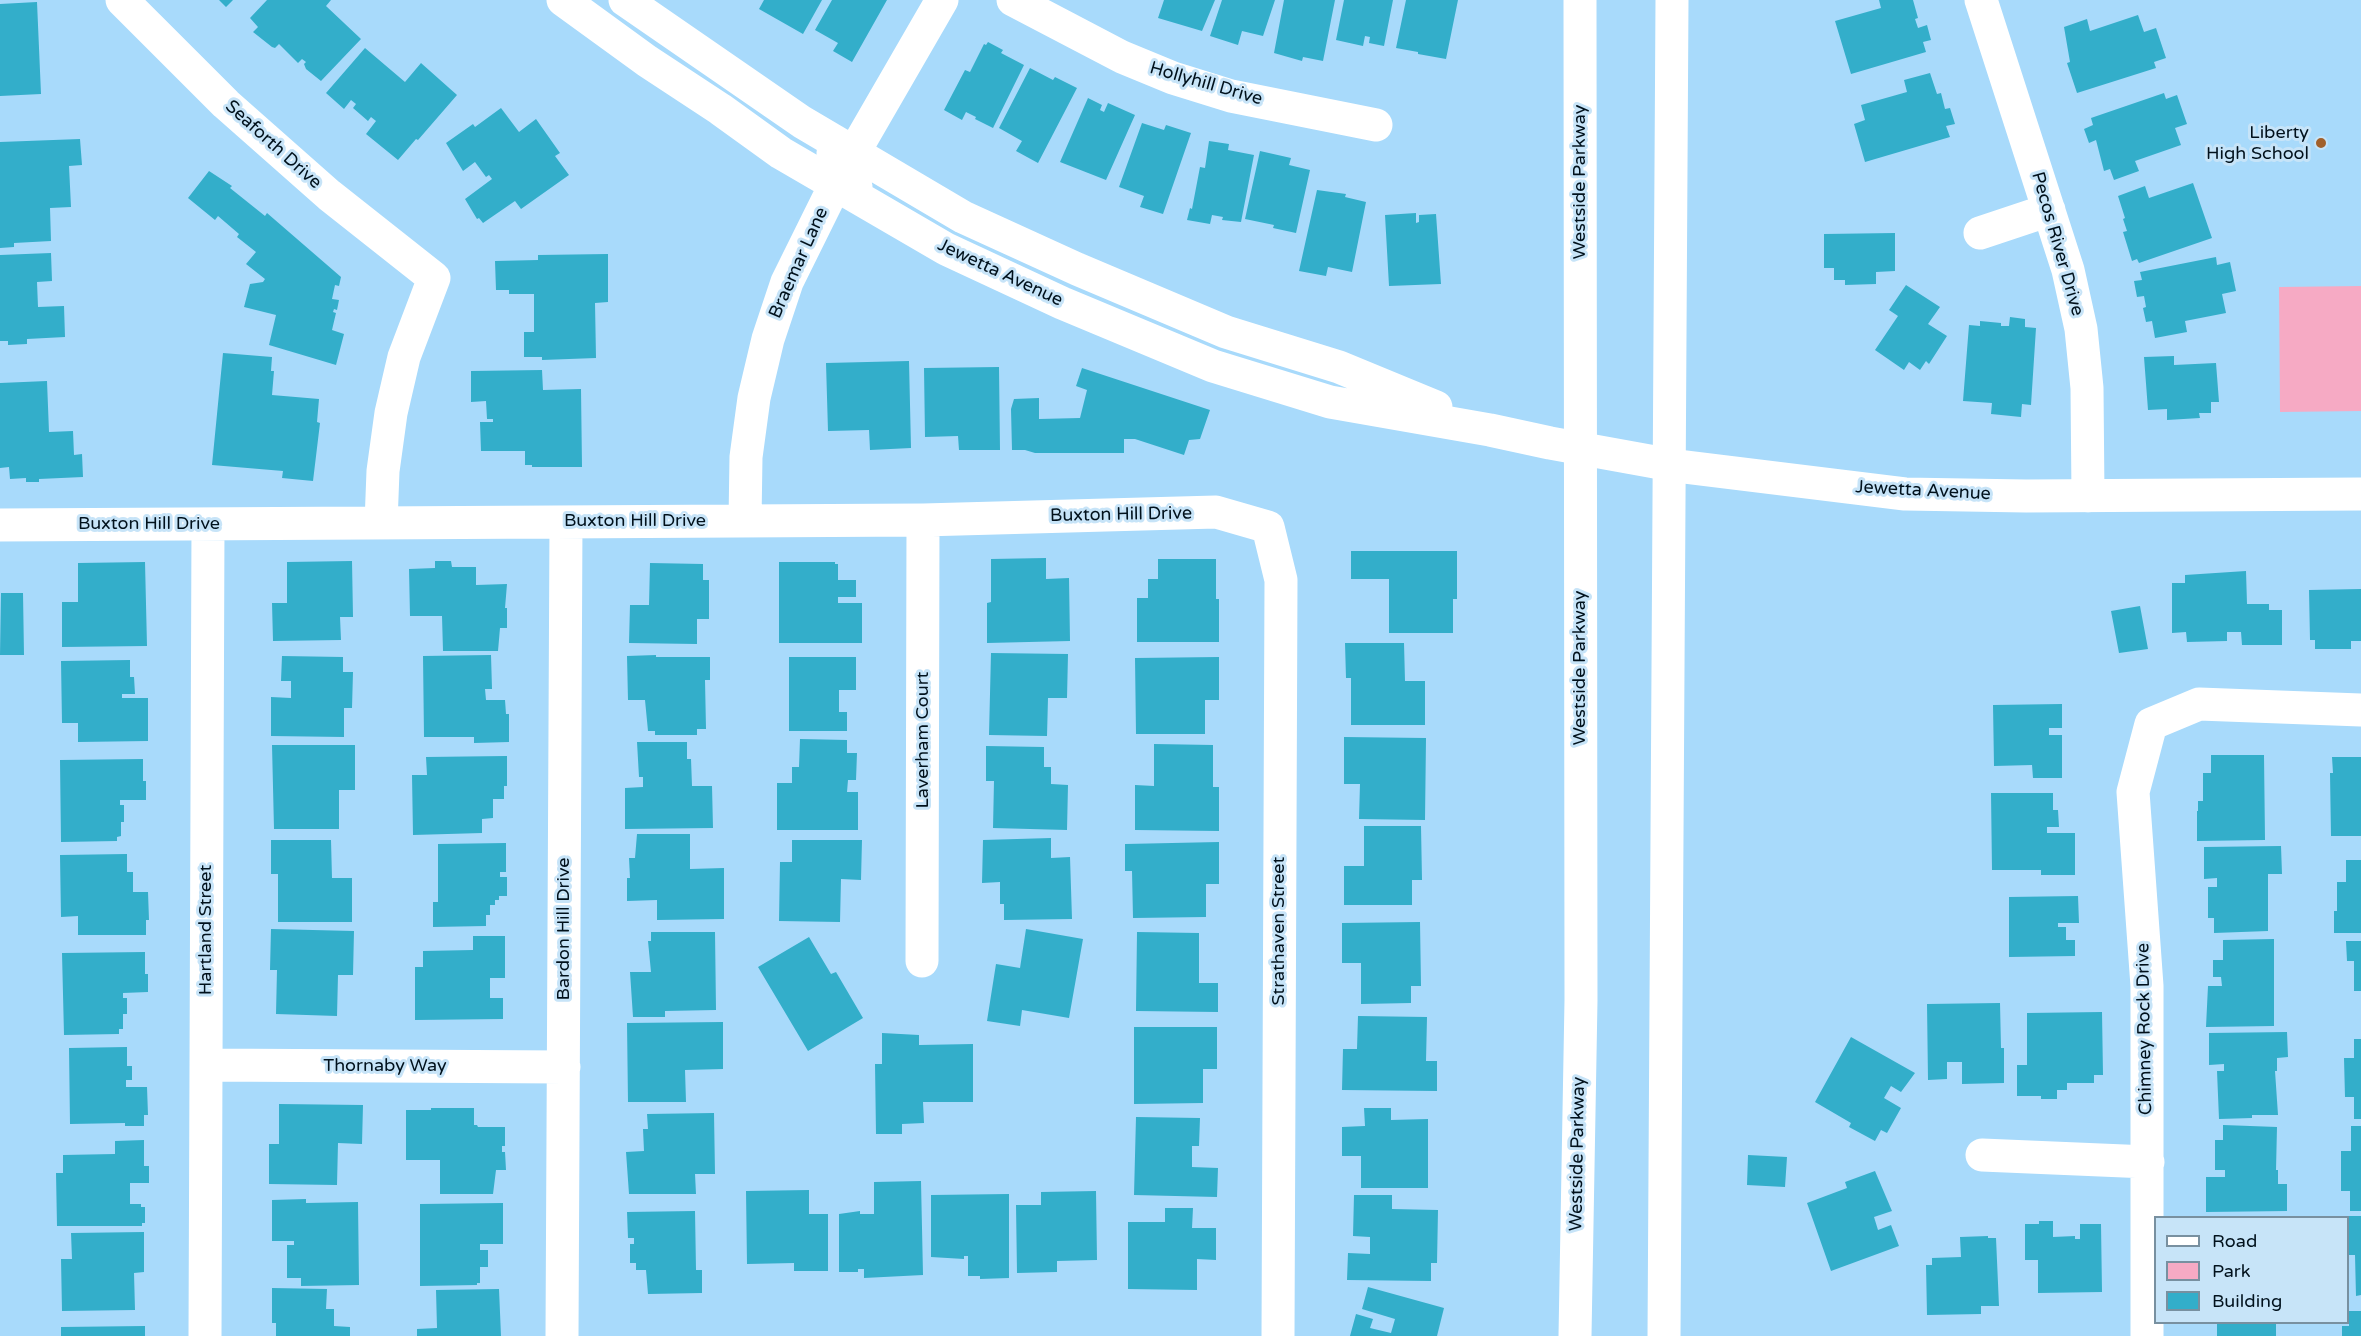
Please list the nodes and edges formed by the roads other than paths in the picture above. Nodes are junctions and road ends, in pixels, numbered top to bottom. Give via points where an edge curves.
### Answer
1 (122, 0) edge
2 (563, 0) edge
3 (625, 0) edge
4 (942, 0) edge
5 (1013, 0) edge
6 (1580, 0) edge
7 (1672, 0) edge
8 (1981, 0) edge
9 (597, 25) junction
10 (1376, 124) dead end
11 (853, 154) junction
12 (835, 185) junction
13 (2049, 210) junction
14 (1980, 233) dead end
15 (1108, 282) junction
16 (1490, 430) junction
17 (2361, 494) edge
18 (2088, 496) junction
19 (923, 520) junction
20 (745, 521) junction
21 (566, 522) junction
22 (381, 523) junction
23 (208, 524) junction
24 (0, 525) edge
25 (1268, 527) joint
26 (2361, 710) edge
27 (922, 961) dead end
28 (206, 1065) junction
29 (564, 1067) junction
30 (1982, 1155) dead end
31 (2148, 1162) junction
32 (205, 1336) edge
33 (562, 1336) edge
34 (1278, 1336) edge
35 (1575, 1336) edge
36 (1664, 1336) edge
37 (2147, 1336) edge

1 - 22 main road, Seaforth Drive via 226,104 329,195 434,278 405,357 391,413
2 - 9 main road, Jewetta Avenue
3 - 11 main road, Jewetta Avenue
4 - 11 main road
5 - 10 main road, Hollyhill Drive via 1122,57 1173,78 1231,96
6 - 35 main road, Westside Parkway via 1581,1000
7 - 36 main road
8 - 13 main road, Pecos River Drive
9 - 11 main road via 661,46 819,152
9 - 12 main road, Jewetta Avenue via 782,153
11 - 15 main road, Jewetta Avenue via 963,217
12 - 15 main road via 871,189 1054,276
12 - 16 main road, Jewetta Avenue via 946,249 1213,366 1330,402
12 - 20 main road, Braemar Lane via 787,282 768,339 752,409
13 - 14 main road
13 - 18 main road, Pecos River Drive via 2081,329 2087,388
15 - 16 main road, Jewetta Avenue via 1226,332 1339,367
16 - 18 main road, Jewetta Avenue via 1614,455 1905,494
17 - 18 main road, Jewetta Avenue
19 - 20 main road, Buxton Hill Drive
19 - 25 main road, Buxton Hill Drive via 1216,512
19 - 27 main road, Laverham Court
20 - 21 main road, Buxton Hill Drive
21 - 22 main road, Buxton Hill Drive
21 - 29 main road, Bardon Hill Drive
22 - 23 main road, Buxton Hill Drive
23 - 24 main road, Buxton Hill Drive
23 - 28 main road, Hartland Street
25 - 34 main road, Strathaven Street via 1281,580
26 - 31 main road, Chimney Rock Drive via 2199,704 2151,724 2133,792 2147,986
28 - 29 main road, Thornaby Way
28 - 32 main road, Hartland Street
29 - 33 main road, Bardon Hill Drive
30 - 31 main road
31 - 37 main road, Chimney Rock Drive

